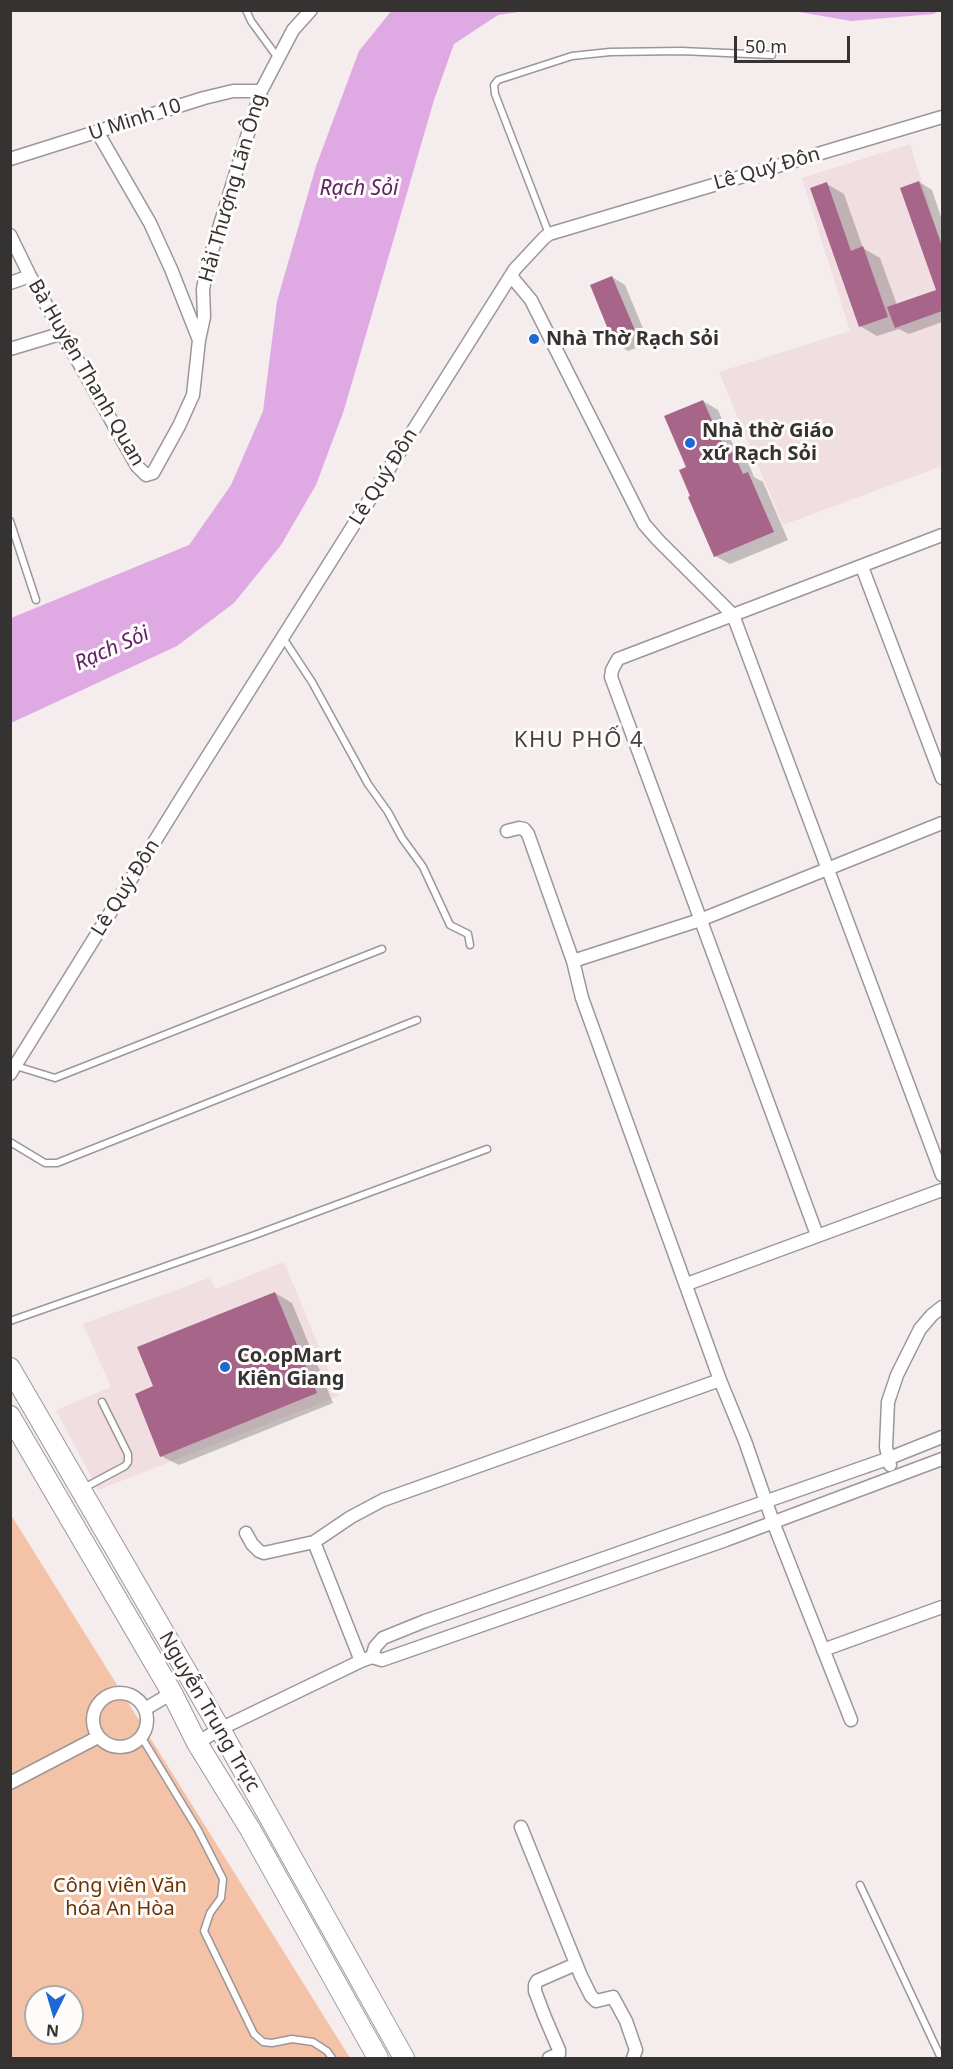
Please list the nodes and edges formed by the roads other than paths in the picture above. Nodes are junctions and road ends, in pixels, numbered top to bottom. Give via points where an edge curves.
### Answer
1 (246, 10) edge
2 (311, 10) edge
3 (772, 55) dead end
4 (278, 58) junction
5 (261, 91) junction
6 (942, 117) edge
7 (98, 133) junction
8 (10, 159) edge
9 (549, 234) junction
10 (10, 235) edge
11 (30, 276) junction
12 (511, 276) junction
13 (10, 283) edge
14 (63, 333) junction
15 (199, 340) junction
16 (10, 349) edge
17 (149, 475) joint
18 (10, 521) edge
19 (942, 535) edge
20 (862, 567) junction
21 (36, 600) dead end
22 (733, 615) junction
23 (283, 638) junction
24 (942, 778) edge
25 (942, 823) edge
26 (507, 831) dead end
27 (828, 870) junction
28 (700, 920) junction
29 (470, 945) dead end
30 (382, 949) dead end
31 (573, 961) junction
32 (417, 1020) dead end
33 (13, 1070) edge
34 (10, 1142) edge
35 (487, 1149) dead end
36 (942, 1175) edge
37 (942, 1190) edge
38 (818, 1235) junction
39 (687, 1284) junction
40 (942, 1307) edge
41 (10, 1321) edge
42 (10, 1368) edge
43 (720, 1380) junction
44 (102, 1402) dead end
45 (10, 1416) edge
46 (942, 1437) edge
47 (887, 1459) junction
48 (942, 1459) edge
49 (895, 1476) junction
50 (82, 1489) junction
51 (766, 1502) junction
52 (773, 1522) junction
53 (246, 1533) dead end
54 (314, 1542) junction
55 (942, 1607) edge
56 (823, 1650) junction
57 (366, 1659) junction
58 (192, 1682) junction
59 (172, 1694) junction
60 (145, 1709) junction
61 (850, 1720) dead end
62 (220, 1730) junction
63 (98, 1737) junction
64 (142, 1738) junction
65 (197, 1743) junction
66 (10, 1784) edge
67 (270, 1819) junction
68 (521, 1827) dead end
69 (250, 1829) junction
70 (860, 1885) dead end
71 (576, 1964) junction
72 (332, 2058) edge
73 (378, 2058) edge
74 (404, 2058) edge
75 (549, 2058) edge
76 (633, 2058) edge
77 (941, 2058) edge

1 - 4 lane
2 - 4 street, Hải Thượng Lãn Ông via 293,30
3 - 9 lane via 610,52 572,56 498,80 495,94
4 - 5 street, Hải Thượng Lãn Ông
5 - 7 street, U Minh 10 via 233,91 204,98
5 - 15 street, Hải Thượng Lãn Ông via 208,264
6 - 9 street, Lê Quý Đôn
7 - 8 street, U Minh 10
7 - 15 street via 150,223
9 - 12 street, Lê Quý Đôn
10 - 11 street, Bà Huyện Thanh Quan
11 - 13 street
11 - 14 street, Bà Huyện Thanh Quan
12 - 22 street via 531,300 644,524
12 - 23 street, Lê Quý Đôn
14 - 16 street
14 - 17 street, Bà Huyện Thanh Quan via 137,466
15 - 17 street, Hải Thượng Lãn Ông via 194,395 165,454
18 - 21 lane
19 - 20 street
20 - 22 street
20 - 24 street
22 - 27 street
22 - 28 street via 618,659 611,677
23 - 29 lane via 368,784 423,867 450,925 468,934
23 - 33 street, Lê Quý Đôn
25 - 27 street
26 - 31 street via 519,828 528,834
27 - 28 street
27 - 36 street
28 - 31 street
28 - 38 street
30 - 33 lane via 55,1078
31 - 39 street via 582,998
32 - 34 lane via 57,1163 45,1163
35 - 41 lane
37 - 38 street
38 - 39 street
39 - 43 street
40 - 47 street via 920,1329 897,1376 886,1417
42 - 50 main road, Nguyễn Trung Trực
43 - 51 street
43 - 54 street via 383,1500
44 - 50 lane via 127,1450 128,1462
45 - 59 main road, Nguyễn Trung Trực
46 - 47 street
47 - 49 street
47 - 51 street
48 - 49 street
49 - 52 street
50 - 58 main road, Nguyễn Trung Trực
51 - 52 street
51 - 57 street via 424,1621 383,1638
52 - 56 street
52 - 57 street via 382,1660
53 - 54 street via 264,1553
54 - 57 street
55 - 56 street
56 - 61 street
57 - 62 street
58 - 59 main road
58 - 62 main road, Nguyễn Trung Trực
59 - 60 street
59 - 65 main road, Nguyễn Trung Trực
60 - 63 street via 133,1695 109,1695 93,1713
60 - 64 street via 147,1727
62 - 65 street
62 - 67 main road, Nguyễn Trung Trực
63 - 64 street via 120,1748
63 - 66 street
64 - 72 lane via 223,1879 221,1898 204,1931 254,2034 263,2042 314,2042
65 - 69 main road, Nguyễn Trung Trực
67 - 69 main road
67 - 74 main road, Nguyễn Trung Trực
68 - 71 street
69 - 73 main road, Nguyễn Trung Trực
70 - 77 lane
71 - 75 street via 535,1985 559,2050 559,2054
71 - 76 street via 596,2001 613,1997 636,2050

